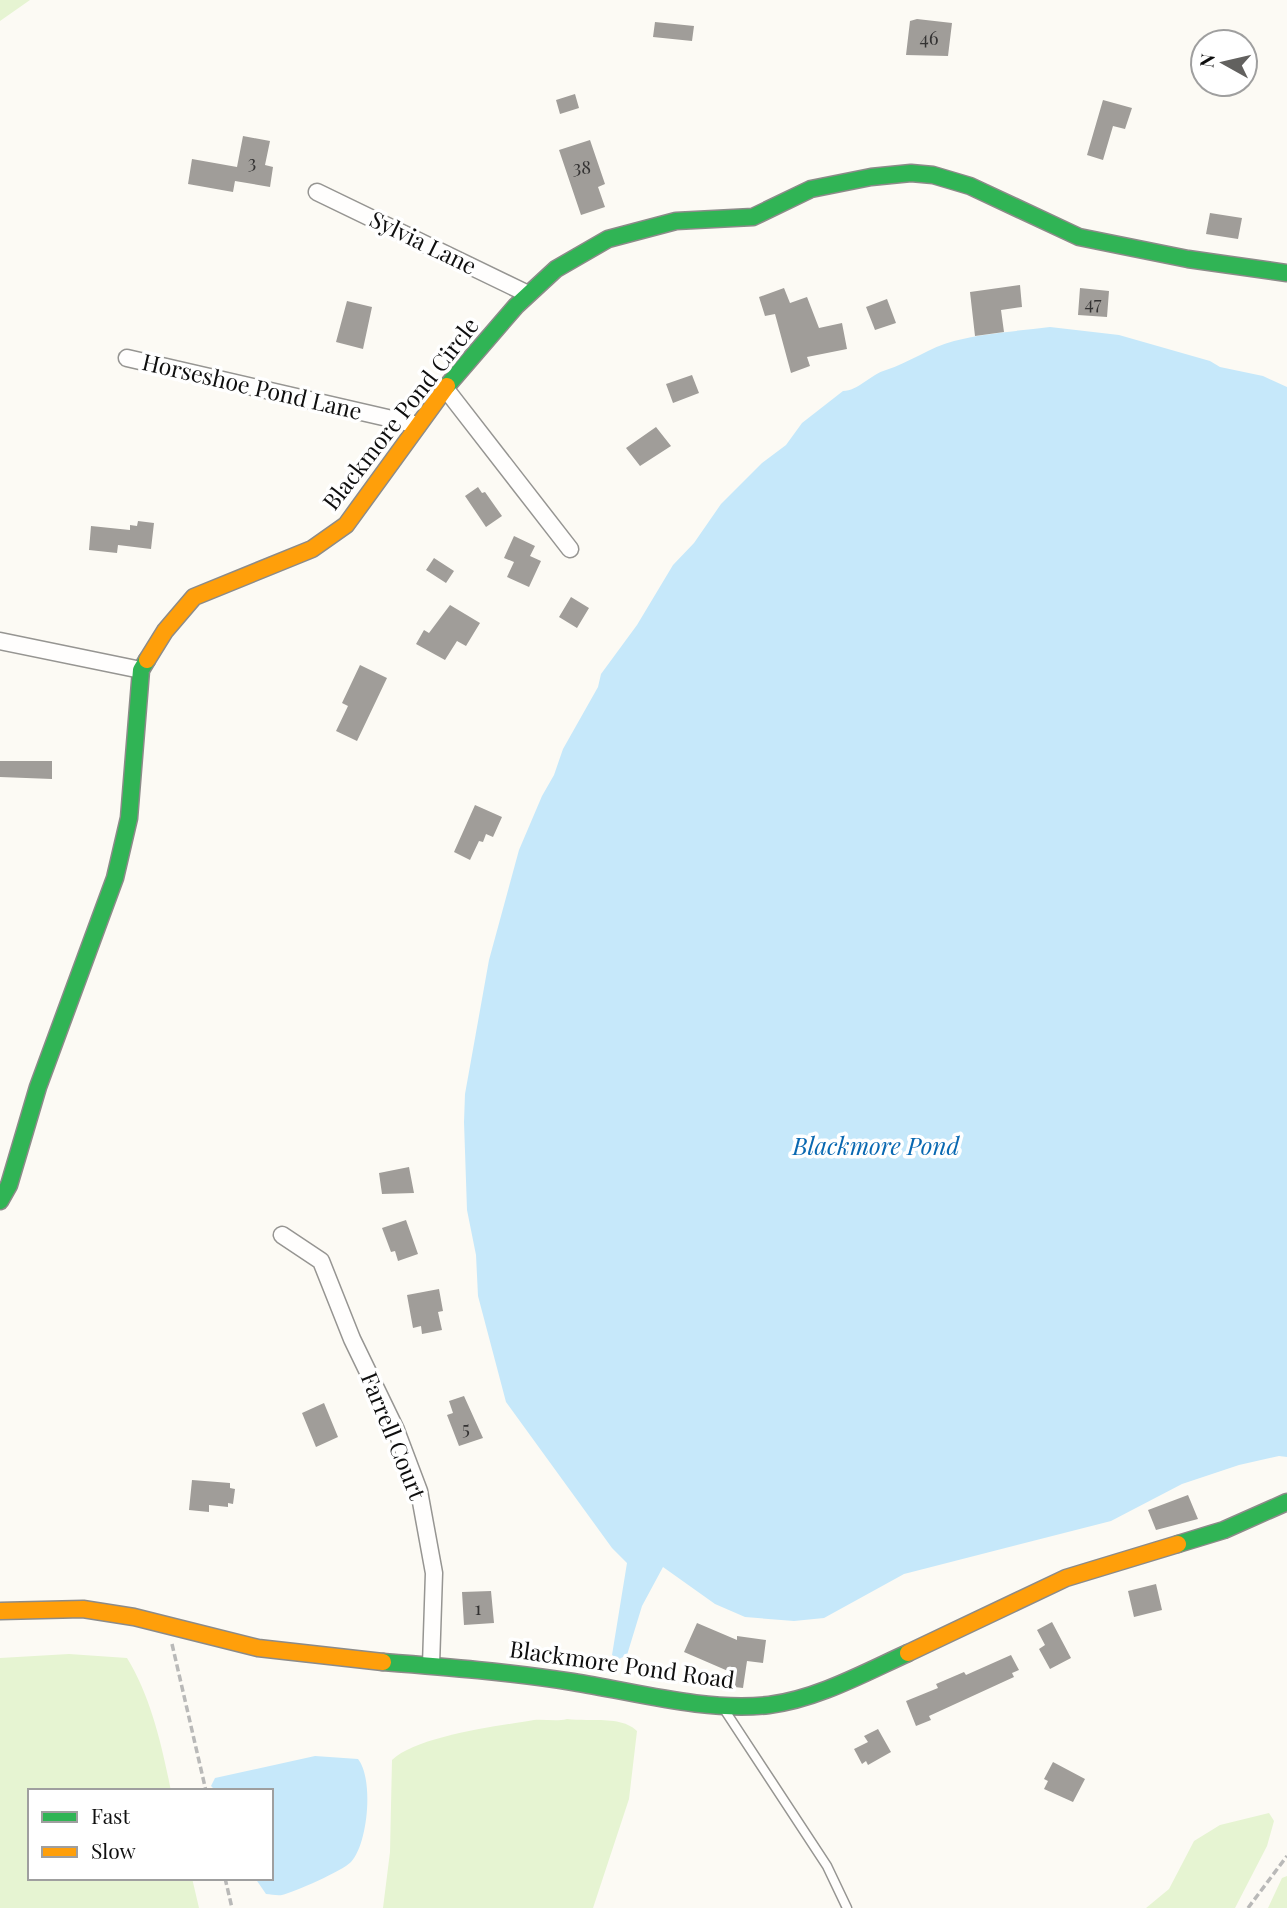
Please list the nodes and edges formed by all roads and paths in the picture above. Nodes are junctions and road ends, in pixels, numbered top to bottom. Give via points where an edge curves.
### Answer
1 (317, 192) dead end
2 (1287, 273) edge
3 (528, 294) junction
4 (127, 358) dead end
5 (445, 388) junction
6 (418, 425) junction
7 (570, 549) dead end
8 (0, 641) edge
9 (141, 670) junction
10 (0, 1201) edge
11 (282, 1235) dead end
12 (1287, 1502) edge
13 (0, 1611) edge
14 (167, 1625) junction
15 (431, 1665) junction
16 (720, 1704) junction
17 (206, 1789) edge
18 (1287, 1856) edge
19 (225, 1880) edge
20 (232, 1908) edge
21 (847, 1908) edge
22 (1248, 1908) edge

1 - 3 street, Sylvia Lane
2 - 3 street, Blackmore Pond Circle via 1079,237 970,186 911,173 811,189 753,217 676,220 636,229 608,239 556,269
3 - 5 street, Blackmore Pond Circle
4 - 6 street, Horseshoe Pond Lane
5 - 6 street, Blackmore Pond Circle
5 - 7 street
6 - 9 street, Blackmore Pond Circle via 345,524 312,549 194,597
8 - 9 street
9 - 10 street, Blackmore Pond Circle via 129,818 115,878
11 - 15 street, Farrell Court via 321,1261 419,1490 434,1573
12 - 16 street, Blackmore Pond Road via 1224,1530 1066,1578 807,1696 768,1705
13 - 14 street, Blackmore Pond Road via 83,1609
14 - 15 street, Blackmore Pond Road via 258,1648
14 - 17 path
15 - 16 street, Blackmore Pond Road via 510,1672
16 - 21 lane via 827,1866
18 - 22 path
19 - 20 path

